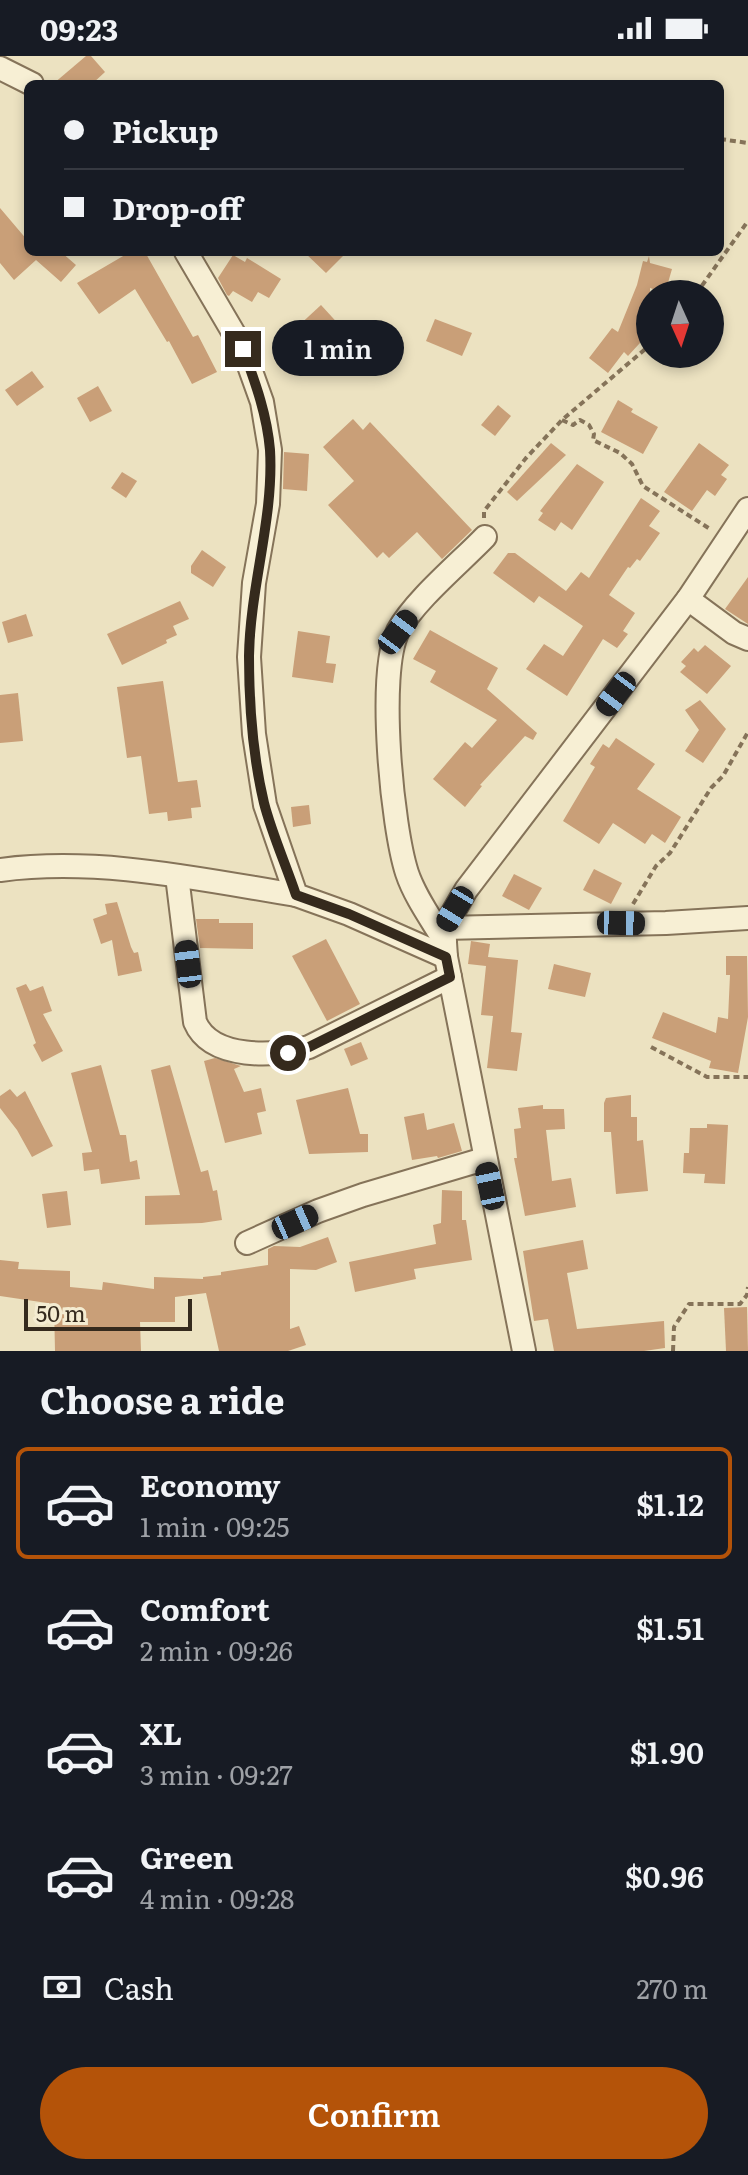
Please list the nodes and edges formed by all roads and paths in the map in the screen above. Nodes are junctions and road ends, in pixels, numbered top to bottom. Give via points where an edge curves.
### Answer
1 (0, 68) edge
2 (24, 80) edge
3 (724, 140) edge
4 (748, 143) edge
5 (748, 221) edge
6 (724, 255) edge
7 (188, 256) edge
8 (723, 256) edge
9 (706, 280) edge
10 (636, 357) edge
11 (562, 420) junction
12 (748, 509) edge
13 (485, 537) joint
14 (728, 541) junction
15 (688, 599) junction
16 (748, 639) edge
17 (748, 732) edge
18 (0, 870) edge
19 (177, 876) junction
20 (296, 895) junction
21 (748, 918) edge
22 (621, 923) junction
23 (446, 951) junction
24 (651, 1047) dead end
25 (748, 1077) edge
26 (484, 1159) junction
27 (247, 1243) dead end
28 (748, 1287) edge
29 (524, 1351) edge
30 (673, 1351) edge

1 - 2 street
3 - 4 path
5 - 6 path
7 - 20 street via 243,349 262,402 270,450 268,504 254,583 252,703 265,805
8 - 9 path
10 - 11 path
11 - 13 path via 484,511
11 - 14 path via 589,425 593,440 632,464 643,486
12 - 14 street
13 - 23 street via 398,632 388,668 389,760 402,855
14 - 15 street
15 - 16 street
15 - 23 street via 466,890
17 - 22 path
18 - 19 street via 56,864
19 - 20 street
19 - 23 street via 195,1022 205,1038 229,1048 262,1055 309,1047
20 - 23 street
21 - 22 street
22 - 23 street
23 - 26 street
24 - 25 path via 707,1077
26 - 27 street via 363,1195
26 - 29 street
28 - 30 path via 740,1304 689,1304 674,1327

